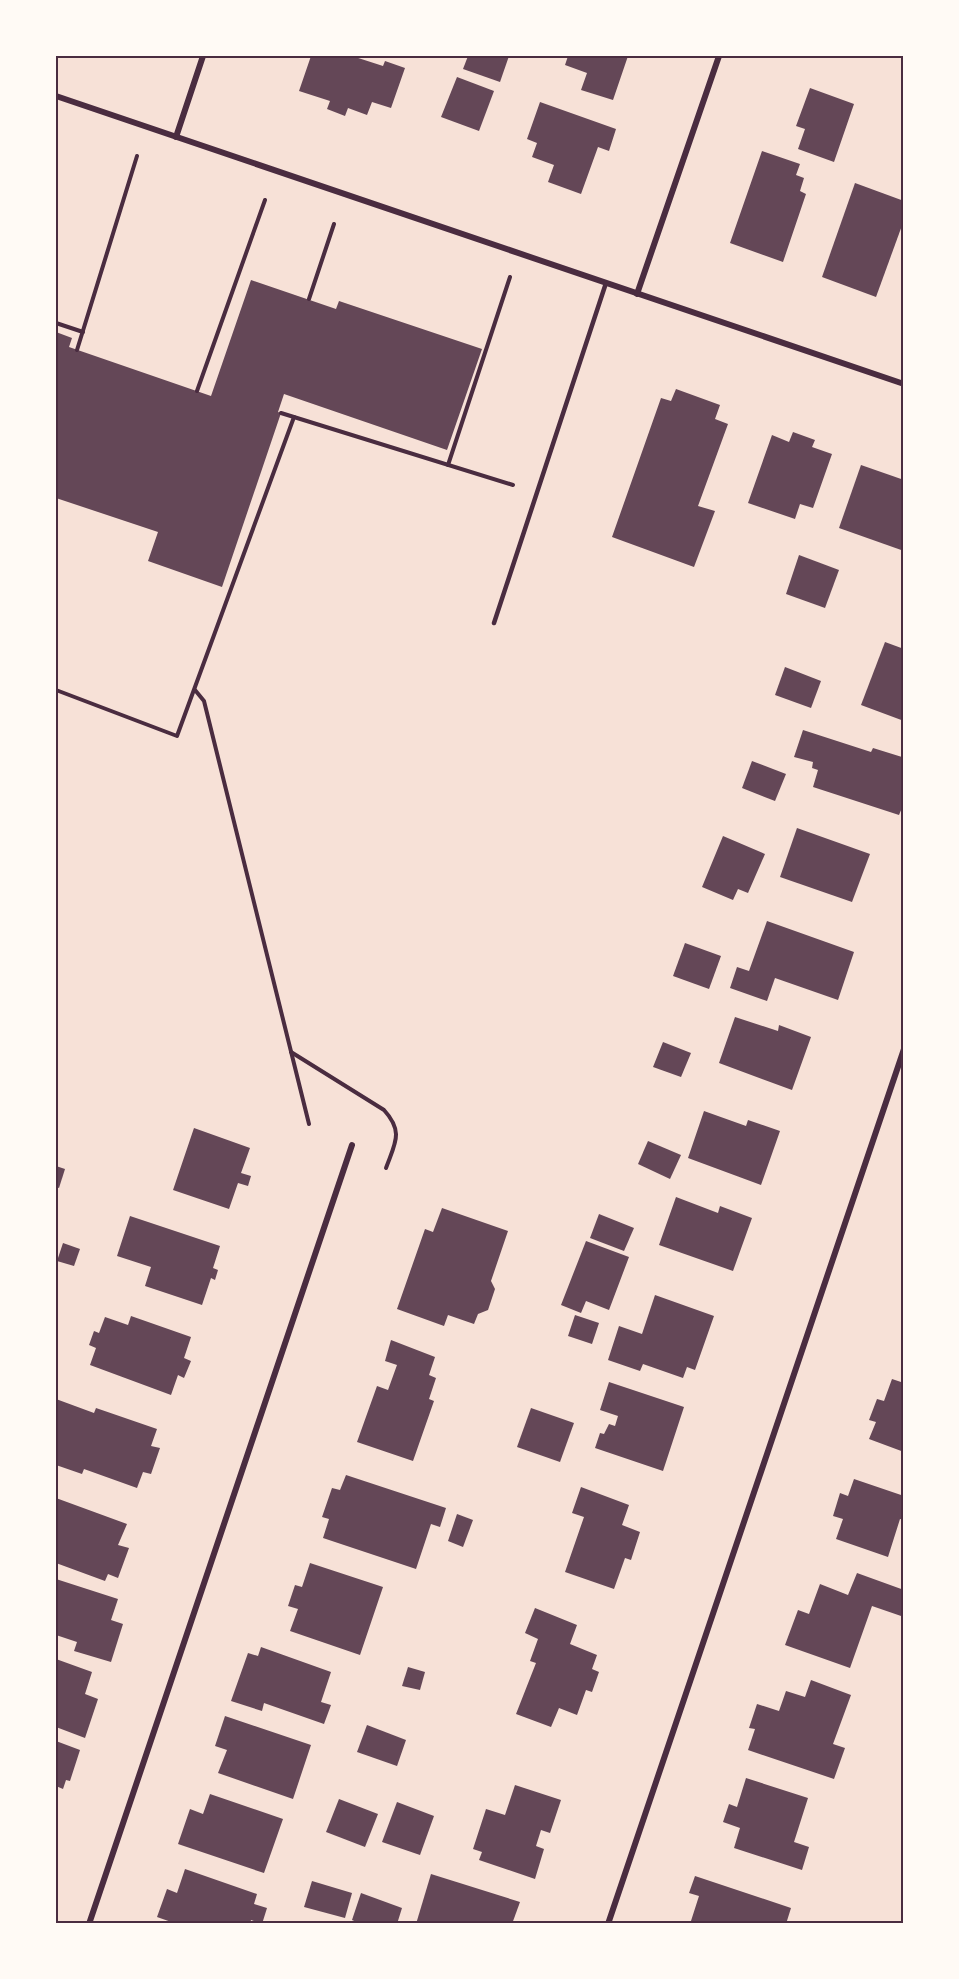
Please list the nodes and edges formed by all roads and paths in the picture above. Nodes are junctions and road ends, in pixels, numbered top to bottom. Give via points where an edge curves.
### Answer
1 (203, 56) edge
2 (718, 56) edge
3 (56, 96) edge
4 (176, 136) junction
5 (137, 156) dead end
6 (265, 200) dead end
7 (334, 224) dead end
8 (518, 253) junction
9 (606, 283) junction
10 (637, 294) junction
11 (309, 299) dead end
12 (56, 323) edge
13 (83, 332) junction
14 (77, 350) dead end
15 (903, 384) edge
16 (197, 391) dead end
17 (281, 413) dead end
18 (294, 417) junction
19 (448, 465) junction
20 (537, 493) junction
21 (494, 623) dead end
22 (194, 689) junction
23 (56, 690) edge
24 (903, 1049) edge
25 (291, 1051) junction
26 (309, 1124) dead end
27 (352, 1145) dead end
28 (386, 1168) dead end
29 (89, 1923) edge
30 (608, 1923) edge

1 - 4 street
2 - 10 street
3 - 4 street
4 - 8 street
5 - 13 path
6 - 16 path
7 - 11 path
8 - 9 street
8 - 19 path
9 - 10 street
9 - 20 lane
10 - 15 street
12 - 13 path
13 - 14 path
17 - 18 path
18 - 19 path
18 - 22 path
19 - 20 path
20 - 21 lane
22 - 23 path via 177,736
22 - 25 path via 204,701
24 - 30 street
25 - 26 path
25 - 28 path via 389,1116 397,1138
27 - 29 street

